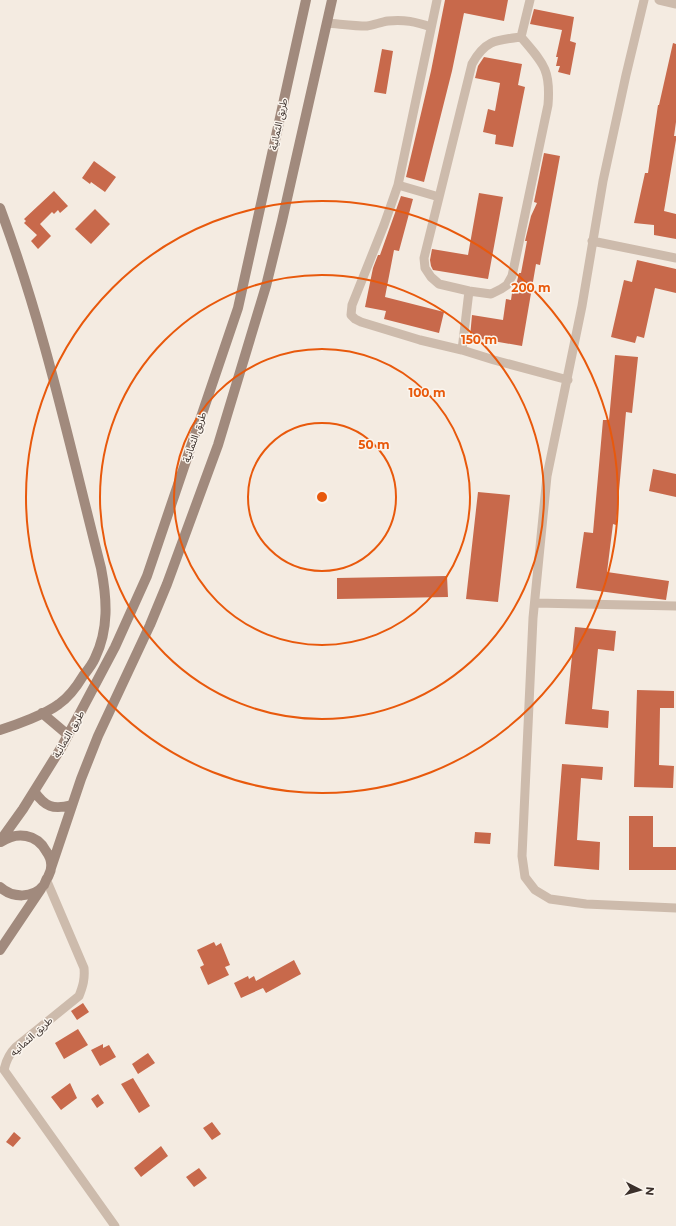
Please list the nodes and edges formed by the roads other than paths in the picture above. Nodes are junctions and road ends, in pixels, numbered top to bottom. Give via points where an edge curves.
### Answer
1 (306, 0) edge
2 (332, 0) edge
3 (437, 0) edge
4 (530, 0) edge
5 (644, 0) edge
6 (659, 0) edge
7 (676, 4) edge
8 (327, 23) junction
9 (430, 27) junction
10 (521, 37) junction
11 (398, 185) junction
12 (439, 197) junction
13 (0, 208) edge
14 (592, 240) junction
15 (676, 258) edge
16 (469, 291) junction
17 (462, 350) junction
18 (568, 380) junction
19 (535, 603) junction
20 (676, 606) edge
21 (42, 713) junction
22 (0, 730) edge
23 (68, 735) junction
24 (34, 791) junction
25 (72, 805) junction
26 (0, 842) edge
27 (51, 868) junction
28 (45, 882) junction
29 (0, 888) edge
30 (676, 908) edge
31 (0, 950) edge
32 (115, 1226) edge

1 - 23 street, طريق الثمانية via 238,308 147,576 115,647
2 - 8 street
3 - 9 street
4 - 10 street
5 - 14 street
6 - 7 street
8 - 9 street via 359,26 407,20
8 - 25 street via 268,279 218,445 167,584 98,736
9 - 11 street
10 - 12 street via 500,39 486,45 477,54 472,64
10 - 16 street via 544,65 548,77 548,105 512,276 508,285 491,294
11 - 12 street
11 - 17 street via 352,305 351,315 369,324
12 - 16 street via 424,258 425,268 431,278 439,284
13 - 21 street via 48,358 106,591 105,624 95,658 78,684 61,703
14 - 15 street
14 - 18 street
16 - 17 street
17 - 18 street
18 - 19 street via 547,476
19 - 20 street
19 - 30 street via 522,856 525,877 535,890 550,899 586,904
21 - 22 street
21 - 23 street
23 - 24 street, طريق الثمانية
24 - 25 street via 40,800 50,807
24 - 26 street, طريق الثمانية
25 - 27 street
26 - 27 street via 18,835 31,837 42,844 49,856
27 - 28 street
28 - 29 street via 36,892 27,895 15,896
28 - 31 street
28 - 32 street, طريق الثمانيه via 84,968 84,985 79,996 10,1053 4,1070

